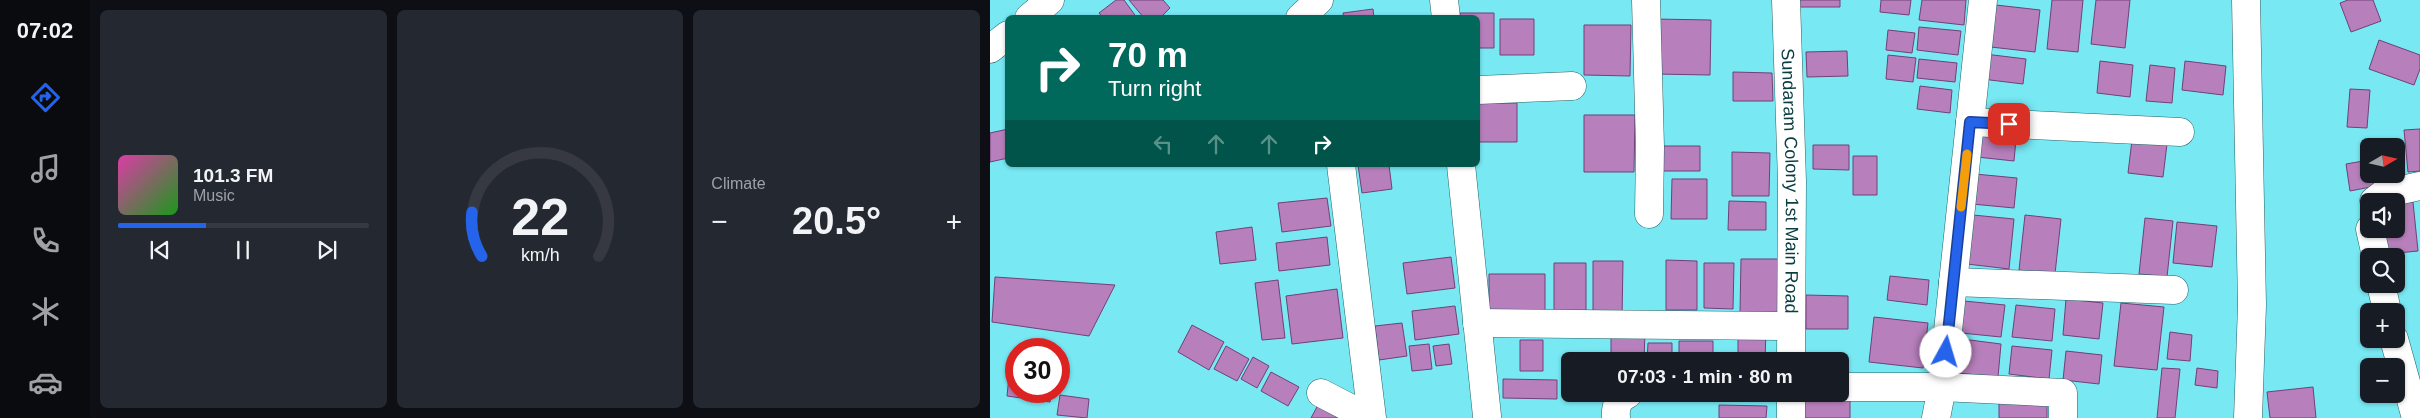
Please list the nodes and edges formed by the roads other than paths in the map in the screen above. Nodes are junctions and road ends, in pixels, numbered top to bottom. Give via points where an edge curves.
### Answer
1 (1050, 0) edge
2 (1318, 0) edge
3 (1323, 0) edge
4 (1444, 0) edge
5 (1646, 0) edge
6 (1786, 0) edge
7 (1983, 0) edge
8 (2246, 0) edge
9 (1032, 15) edge
10 (1303, 15) edge
11 (1325, 15) edge
12 (1446, 15) edge
13 (1005, 37) edge
14 (990, 49) edge
15 (1572, 86) dead end
16 (1480, 90) edge
17 (1970, 122) junction
18 (2180, 132) dead end
19 (1341, 167) edge
20 (1461, 167) edge
21 (2420, 186) edge
22 (2388, 193) edge
23 (1649, 214) dead end
24 (1953, 282) junction
25 (2174, 290) dead end
26 (1477, 323) junction
27 (1791, 326) junction
28 (2397, 348) edge
29 (1791, 352) edge
30 (1849, 387) edge
31 (1942, 387) junction
32 (1321, 393) dead end
33 (1619, 402) edge
34 (1791, 402) edge
35 (1487, 416) dead end
36 (1370, 418) edge
37 (1616, 418) edge
38 (1791, 418) edge
39 (1936, 418) edge
40 (2064, 418) edge
41 (2248, 418) edge
42 (2416, 418) edge

1 - 9 street
2 - 10 street
3 - 11 street
4 - 12 street
5 - 23 street
6 - 27 street, Sundaram Colony 1st Main Road via 1792,181
7 - 17 street
8 - 41 street via 2252,305
13 - 14 street
15 - 16 street
17 - 18 street
17 - 24 street
19 - 36 street
20 - 26 street
21 - 22 street
24 - 25 street
24 - 31 street
26 - 27 street
26 - 35 street
27 - 29 street, Sundaram Colony 1st Main Road
28 - 42 street
30 - 31 street
31 - 39 street
31 - 40 street via 2064,392
32 - 36 street
33 - 37 street
34 - 38 street

